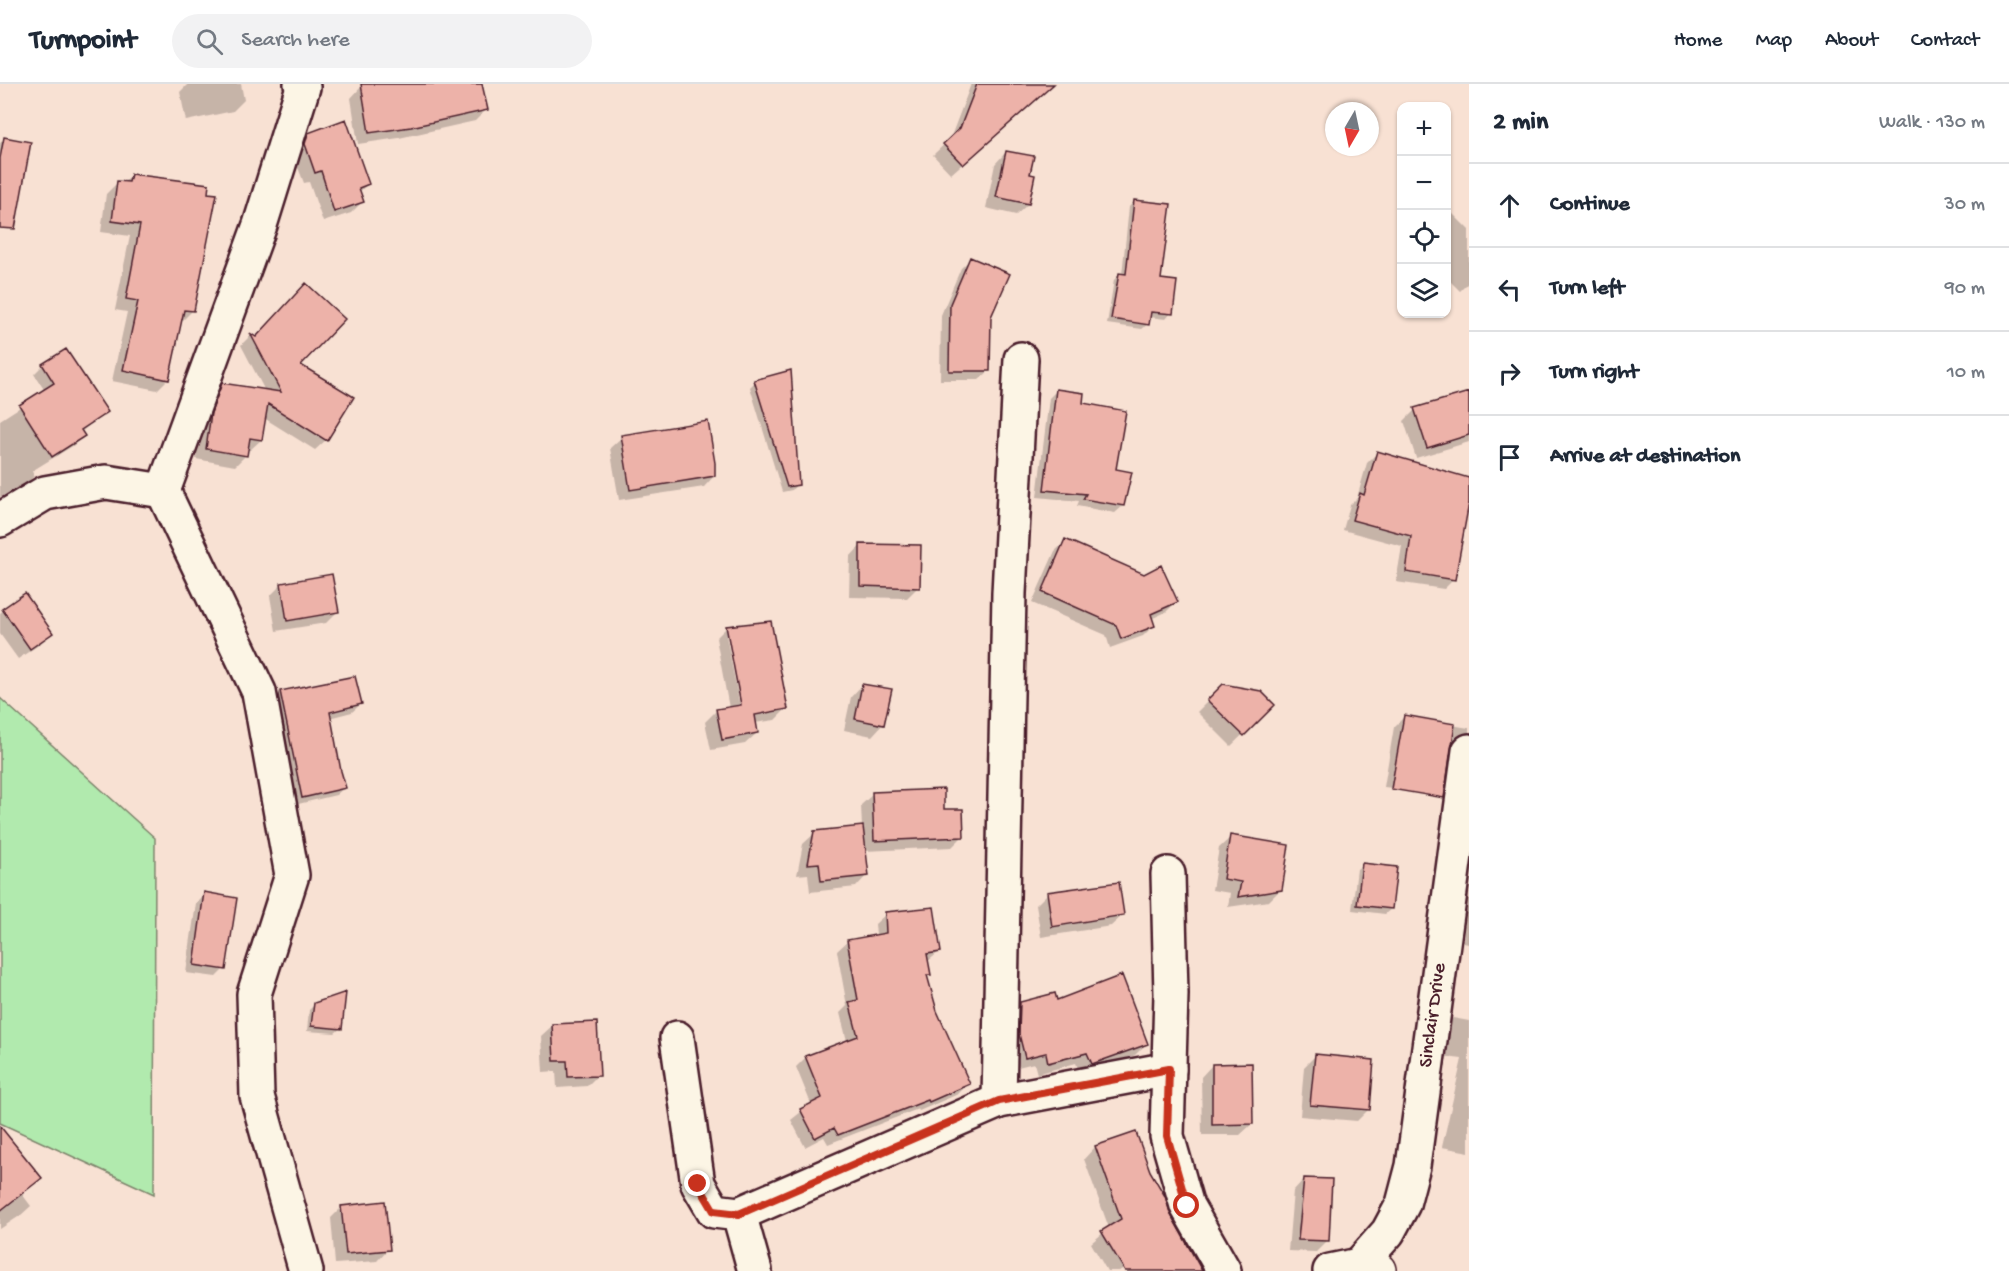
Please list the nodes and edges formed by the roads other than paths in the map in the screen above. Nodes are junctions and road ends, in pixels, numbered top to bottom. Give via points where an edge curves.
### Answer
1 (303, 85) edge
2 (1021, 359) dead end
3 (163, 491) junction
4 (0, 520) edge
5 (1469, 751) edge
6 (1168, 874) dead end
7 (677, 1038) dead end
8 (1169, 1069) junction
9 (999, 1101) junction
10 (739, 1214) junction
11 (1357, 1269) edge
12 (306, 1271) edge
13 (755, 1271) edge
14 (1224, 1271) edge

1 - 3 street via 260,225
2 - 9 street via 1009,593
3 - 4 street via 106,482 45,493
3 - 12 street via 259,692 292,875 254,994 257,1096
5 - 11 street, Sinclair Drive via 1413,1166 1403,1204 1388,1232
6 - 8 street
7 - 10 street via 698,1184 714,1211
8 - 9 street
8 - 14 street via 1167,1136 1187,1206
9 - 10 street
10 - 13 street

